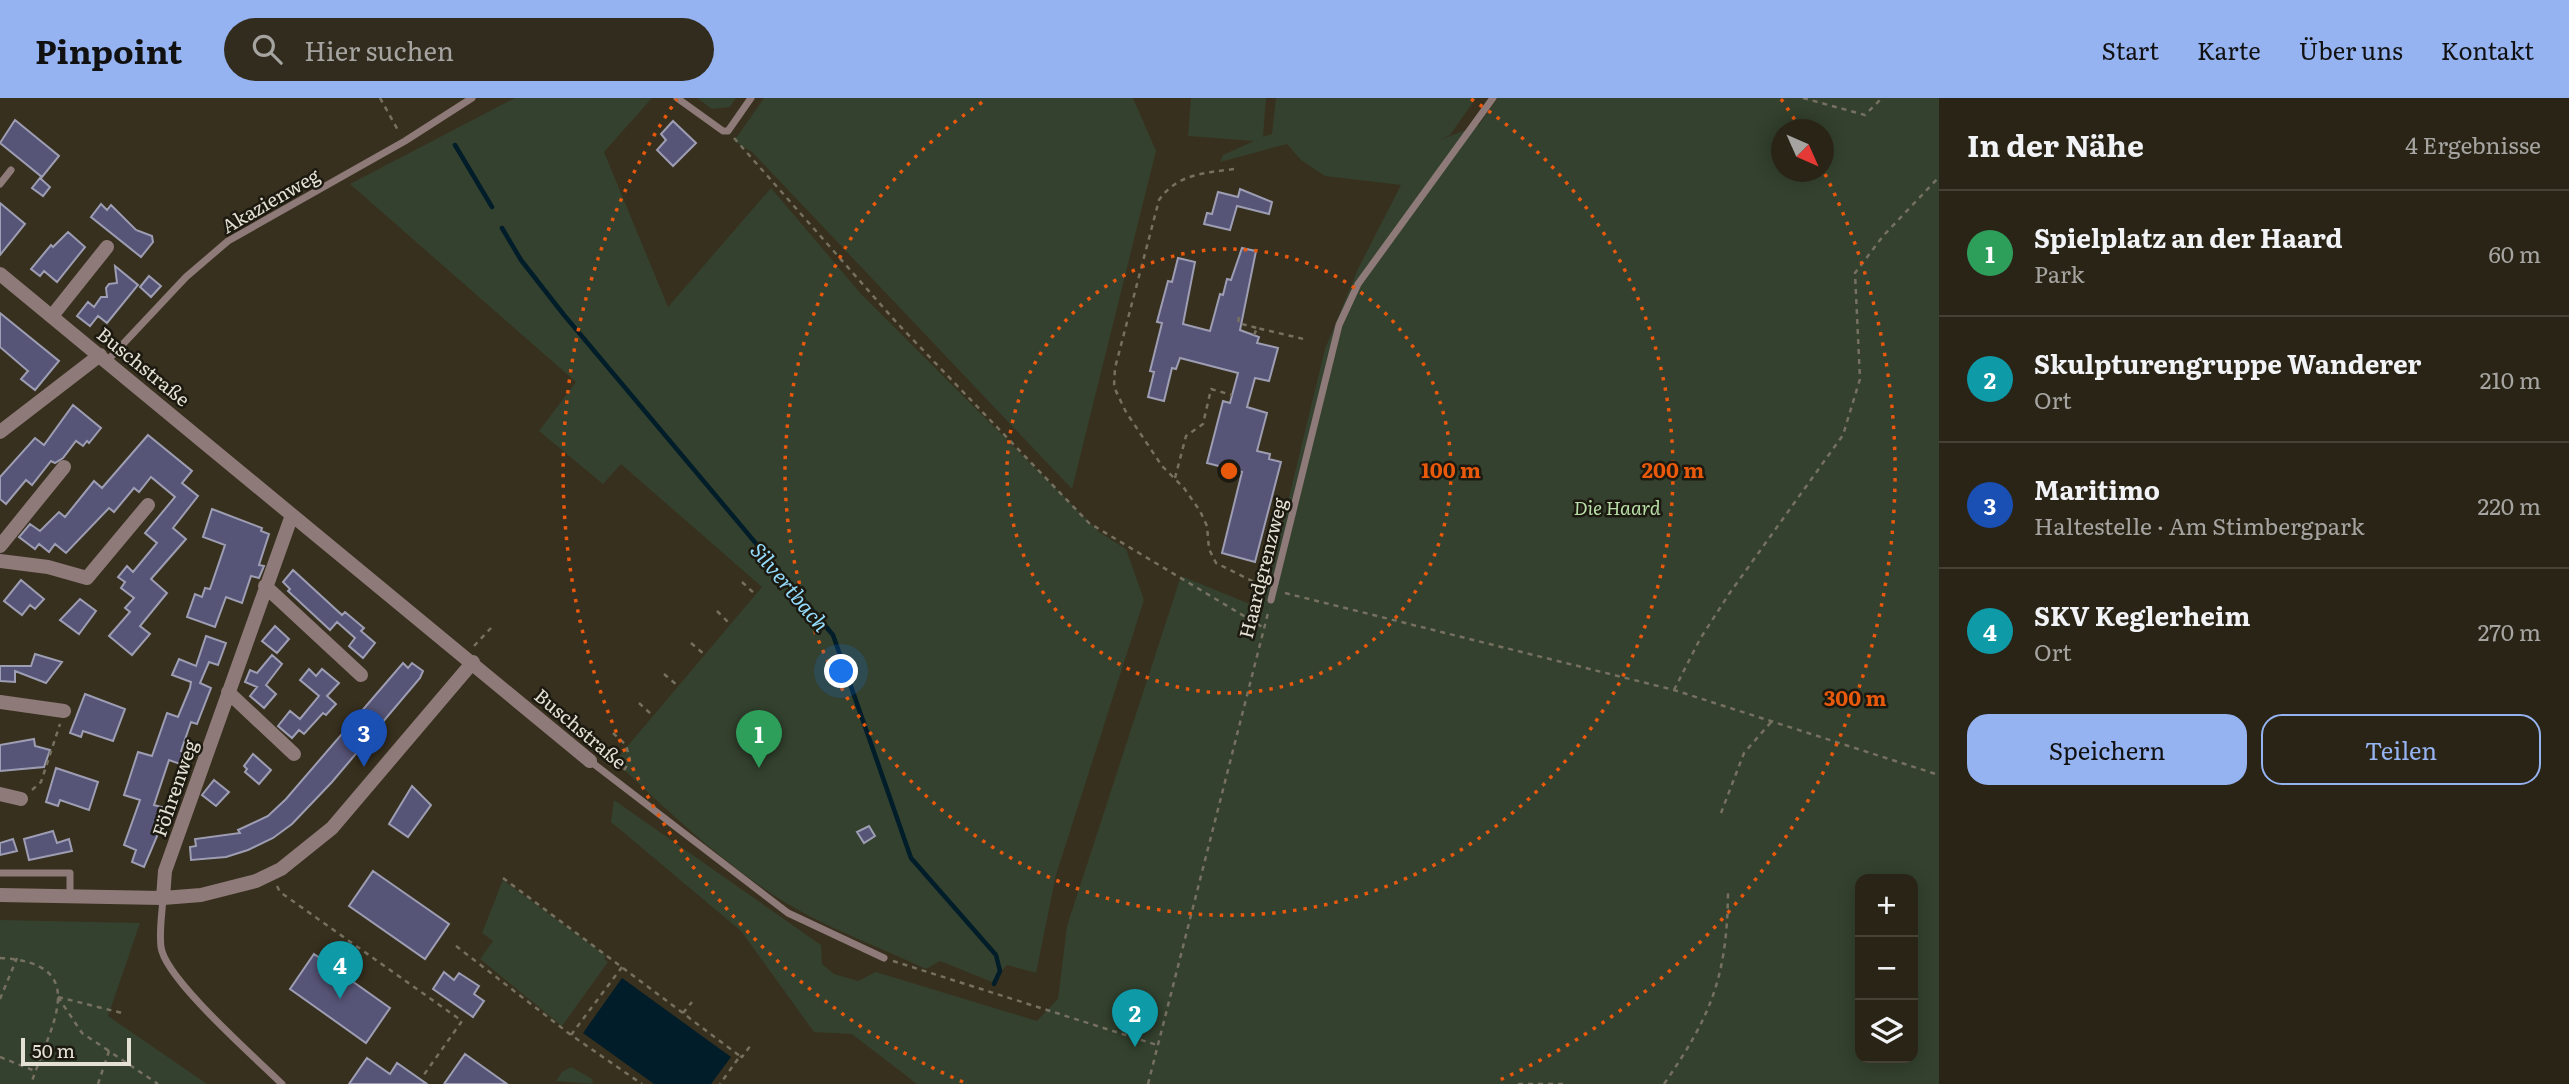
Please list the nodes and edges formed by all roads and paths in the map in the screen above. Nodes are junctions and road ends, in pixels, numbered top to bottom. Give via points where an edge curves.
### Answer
1 (380, 98) edge
2 (472, 98) edge
3 (677, 98) edge
4 (751, 98) edge
5 (1493, 98) edge
6 (1803, 98) edge
7 (1882, 98) edge
8 (728, 131) junction
9 (405, 141) junction
10 (1234, 169) dead end
11 (11, 170) dead end
12 (1939, 177) edge
13 (0, 184) edge
14 (107, 247) dead end
15 (0, 274) edge
16 (52, 316) junction
17 (1239, 317) dead end
18 (1257, 328) junction
19 (1254, 335) dead end
20 (1308, 340) dead end
21 (104, 358) junction
22 (1232, 395) dead end
23 (0, 432) edge
24 (64, 467) dead end
25 (1175, 478) junction
26 (148, 505) dead end
27 (292, 515) junction
28 (0, 546) edge
29 (0, 561) edge
30 (742, 582) dead end
31 (265, 586) junction
32 (1273, 590) junction
33 (757, 595) dead end
34 (1271, 600) joint
35 (717, 611) dead end
36 (730, 624) dead end
37 (491, 628) dead end
38 (1264, 628) junction
39 (691, 643) dead end
40 (704, 654) dead end
41 (469, 659) junction
42 (664, 674) dead end
43 (361, 675) dead end
44 (677, 685) dead end
45 (1674, 690) junction
46 (228, 692) junction
47 (0, 702) edge
48 (639, 703) dead end
49 (64, 711) joint
50 (652, 715) dead end
51 (1772, 721) junction
52 (613, 733) dead end
53 (294, 754) dead end
54 (590, 761) joint
55 (1939, 775) edge
56 (617, 782) junction
57 (0, 794) edge
58 (21, 799) joint
59 (1721, 813) dead end
60 (0, 873) edge
61 (271, 874) junction
62 (503, 878) dead end
63 (1728, 893) dead end
64 (0, 895) edge
65 (69, 896) junction
66 (163, 898) junction
67 (456, 946) dead end
68 (0, 958) edge
69 (17, 958) junction
70 (884, 958) joint
71 (622, 967) junction
72 (58, 997) junction
73 (0, 999) edge
74 (692, 1002) dead end
75 (122, 1013) dead end
76 (683, 1013) junction
77 (571, 1035) junction
78 (751, 1045) dead end
79 (1157, 1045) junction
80 (109, 1051) junction
81 (740, 1056) junction
82 (0, 1057) edge
83 (35, 1071) junction
84 (423, 1076) dead end
85 (31, 1084) edge
86 (98, 1084) edge
87 (158, 1084) edge
88 (282, 1084) edge
89 (642, 1084) edge
90 (720, 1084) edge
91 (1148, 1084) edge
92 (1518, 1084) edge
93 (1565, 1084) edge
94 (1664, 1084) edge

1 - 9 path
2 - 9 lane, Akazienweg
3 - 8 lane via 715,127
4 - 8 lane
5 - 32 lane, Haardgrenzweg via 1358,284 1339,325
6 - 7 path via 1865,115
8 - 38 path via 897,323 1089,523
9 - 21 lane, Akazienweg via 228,241
10 - 25 path via 1176,181 1159,200 1115,368 1114,387 1126,412
11 - 13 lane
12 - 45 path via 1855,273 1860,379 1843,435 1729,594
14 - 16 street
15 - 16 street, Buschstraße
16 - 21 street, Buschstraße
17 - 18 path via 1238,323
18 - 19 path
18 - 20 path
21 - 23 street
21 - 27 street, Buschstraße
22 - 25 path via 1211,389 1203,424 1186,436
24 - 28 street
25 - 32 path via 1200,511 1216,563
26 - 29 street via 87,578
27 - 31 street, Föhrenweg
27 - 41 street, Buschstraße
30 - 33 path
31 - 43 street
31 - 46 street, Föhrenweg
32 - 34 lane, Haardgrenzweg
32 - 45 path
34 - 38 path, Haardgrenzweg
35 - 36 path
37 - 41 path
38 - 79 path, Haardgrenzweg
39 - 40 path
41 - 54 street, Buschstraße
41 - 61 street via 332,828
42 - 44 path
45 - 51 path
46 - 53 street
46 - 66 street, Föhrenweg via 165,871
47 - 49 street
48 - 50 path
49 - 58 path via 41,782
51 - 55 path
51 - 59 path via 1744,753
52 - 56 path via 626,745 630,760
54 - 56 lane, Buschstraße
56 - 70 lane, Buschstraße via 788,912
57 - 58 street
60 - 65 lane via 70,873
61 - 66 street via 201,895
61 - 84 path via 280,892 462,1021
62 - 71 path
63 - 94 path via 1728,940 1716,993 1694,1041
64 - 65 street
65 - 66 street
66 - 88 lane via 161,948 181,983
67 - 77 path
68 - 69 path
69 - 72 path via 51,972
69 - 73 path
70 - 79 path
71 - 76 path
71 - 77 path
72 - 75 path
72 - 80 path via 82,1033
72 - 83 path
74 - 76 path
76 - 81 path
77 - 89 path
78 - 81 path
79 - 91 path, Haardgrenzweg
80 - 86 path
80 - 87 path
81 - 90 path
82 - 83 path
83 - 85 path
92 - 93 path

